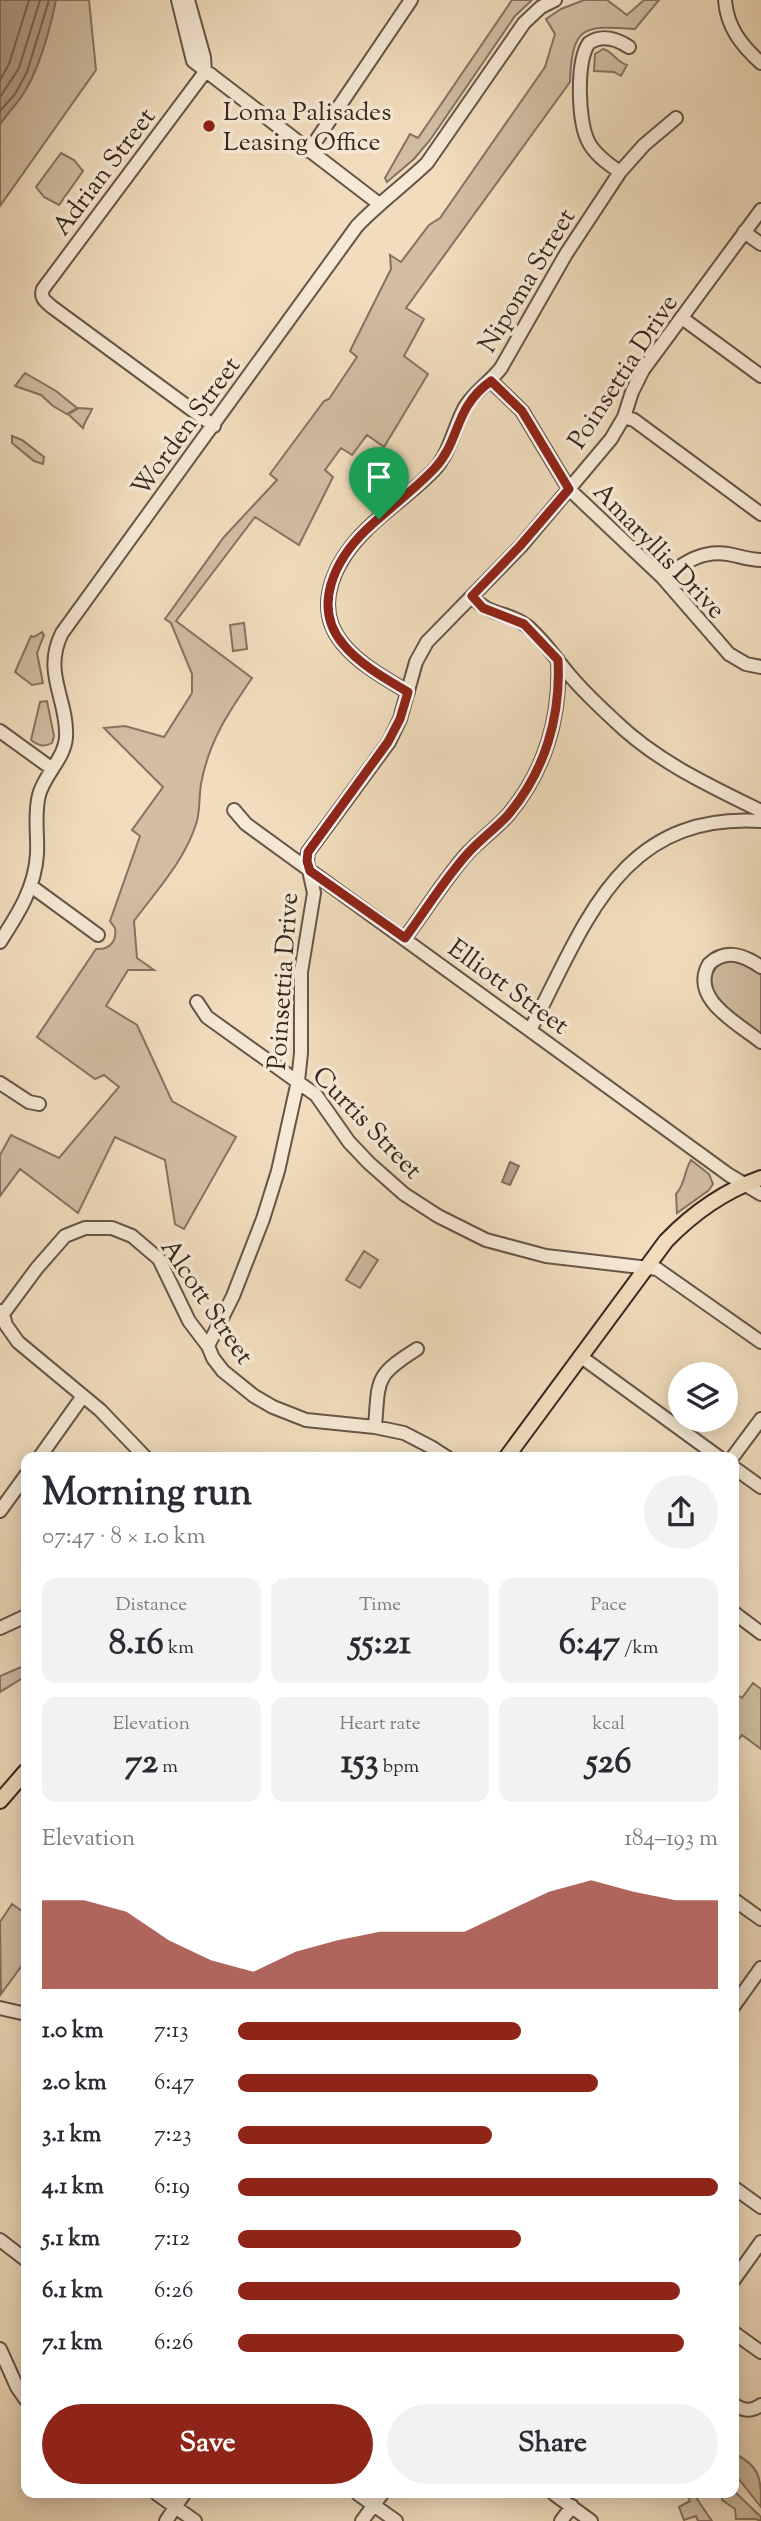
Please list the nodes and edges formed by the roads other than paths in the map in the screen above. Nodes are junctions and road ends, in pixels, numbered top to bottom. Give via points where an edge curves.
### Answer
1 (178, 0) edge
2 (188, 0) edge
3 (411, 0) edge
4 (555, 0) edge
5 (725, 0) edge
6 (629, 47) dead end
7 (761, 63) edge
8 (205, 72) junction
9 (676, 118) dead end
10 (309, 150) junction
11 (620, 172) junction
12 (378, 203) junction
13 (761, 210) edge
14 (744, 232) junction
15 (761, 244) edge
16 (682, 317) junction
17 (761, 376) edge
18 (491, 381) junction
19 (624, 417) junction
20 (214, 426) junction
21 (569, 489) junction
22 (761, 514) edge
23 (761, 561) edge
24 (663, 579) junction
25 (472, 596) junction
26 (558, 660) junction
27 (761, 667) edge
28 (408, 692) junction
29 (0, 731) edge
30 (51, 768) junction
31 (234, 810) dead end
32 (761, 811) edge
33 (761, 821) edge
34 (310, 871) junction
35 (31, 886) junction
36 (98, 935) dead end
37 (405, 938) junction
38 (0, 942) edge
39 (761, 967) edge
40 (197, 1003) dead end
41 (530, 1030) junction
42 (761, 1042) edge
43 (298, 1081) junction
44 (0, 1084) edge
45 (39, 1104) dead end
46 (761, 1178) edge
47 (743, 1185) junction
48 (761, 1194) edge
49 (646, 1266) junction
50 (1, 1314) edge
51 (761, 1342) edge
52 (208, 1346) junction
53 (417, 1349) dead end
54 (580, 1356) junction
55 (83, 1396) junction
56 (761, 1419) edge
57 (375, 1427) junction
58 (42, 1452) edge
59 (141, 1452) edge
60 (439, 1452) edge
61 (515, 1452) edge
62 (712, 1452) edge
63 (736, 1452) edge
64 (739, 1471) edge
65 (21, 1482) edge
66 (761, 1487) edge
67 (0, 1511) edge
68 (739, 1616) edge
69 (21, 1618) edge
70 (0, 1628) edge
71 (761, 1633) edge
72 (21, 1773) edge
73 (21, 1777) edge
74 (0, 1789) edge
75 (0, 1801) edge
76 (739, 1903) edge
77 (761, 1919) edge
78 (761, 1968) edge
79 (739, 1999) edge
80 (0, 2008) edge
81 (21, 2013) edge
82 (739, 2191) edge
83 (761, 2207) edge
84 (0, 2241) edge
85 (761, 2242) edge
86 (21, 2256) edge
87 (739, 2273) edge
88 (739, 2336) edge
89 (0, 2349) edge
90 (761, 2352) edge
91 (21, 2393) edge
92 (761, 2405) edge
93 (739, 2408) edge
94 (164, 2498) edge
95 (182, 2498) edge
96 (363, 2498) edge
97 (379, 2498) edge
98 (560, 2498) edge
99 (373, 2505) junction
100 (572, 2506) junction
101 (176, 2507) junction
102 (166, 2521) edge
103 (195, 2521) edge
104 (362, 2521) edge
105 (396, 2521) edge
106 (561, 2521) edge
107 (592, 2521) edge

1 - 8 street via 193,61
2 - 8 street
3 - 10 street
4 - 12 street, Worden Street via 524,23 428,163
5 - 7 street via 735,35
6 - 11 street via 616,40 592,40 584,54 580,86 582,125 589,144
8 - 10 street
8 - 20 street, Adrian Street via 43,289 43,299
9 - 11 street, Nipoma Street
10 - 12 street
11 - 18 street, Nipoma Street
12 - 20 street, Worden Street
13 - 14 street, Poinsettia Drive
14 - 15 street
14 - 16 street, Poinsettia Drive
16 - 17 street
16 - 19 street, Poinsettia Drive via 643,370
18 - 21 street, Amaryllis Drive via 522,411
18 - 28 street, Nipoma Street via 470,400 440,462 358,538 332,580 330,618 343,645
19 - 21 street, Poinsettia Drive
19 - 22 street
20 - 30 street, Worden Street via 58,641 54,669 66,734 63,750
21 - 24 street, Amaryllis Drive
21 - 25 street, Poinsettia Drive
23 - 24 street via 711,553 687,560
24 - 27 street, Amaryllis Drive via 729,654
25 - 26 street via 483,608 524,624
25 - 28 street, Poinsettia Drive via 420,652
26 - 32 street via 635,738 674,766
26 - 37 street via 553,728 532,784 506,817 467,853
28 - 34 street, Poinsettia Drive via 388,742 308,852
29 - 30 street
30 - 35 street, Worden Street via 37,802 37,853
31 - 34 street, Elliott Street
33 - 41 street via 720,821 683,831 625,867 581,929
34 - 37 street, Elliott Street
34 - 43 street, Poinsettia Drive via 314,893 301,972
35 - 36 street
35 - 38 street, Worden Street
37 - 41 street, Elliott Street
39 - 42 street via 742,955 725,955 709,964 704,982 711,1001
40 - 43 street, Curtis Street via 207,1017
41 - 47 street, Elliott Street
43 - 49 street, Curtis Street via 318,1098 349,1142 385,1178 421,1206 462,1228 486,1240 546,1256
43 - 52 street, Poinsettia Drive via 263,1219
44 - 45 street
46 - 47 main road
47 - 48 street, Elliott Street
47 - 49 main road via 685,1223
49 - 51 street via 662,1271
49 - 54 main road
50 - 52 street, Alcott Street via 65,1236 85,1228 111,1228 147,1247 165,1269 189,1321
50 - 55 street via 18,1342
52 - 57 street, Alcott Street via 230,1377 274,1407 306,1420
53 - 57 street via 382,1376
54 - 61 main road
54 - 62 street
55 - 58 street
55 - 59 street
56 - 63 street
57 - 60 street, Alcott Street via 404,1433
64 - 66 street
65 - 67 street
68 - 71 street
69 - 70 street
72 - 74 main road via 10,1777
73 - 75 main road
76 - 77 street
78 - 79 street
80 - 81 street
82 - 83 street
84 - 86 street
85 - 87 street
88 - 90 street
89 - 91 street
92 - 93 street via 752,2410
94 - 101 street
95 - 101 street
96 - 99 street
97 - 99 street
98 - 100 street
99 - 104 street
99 - 105 street
100 - 106 street
100 - 107 street
101 - 102 street
101 - 103 street

